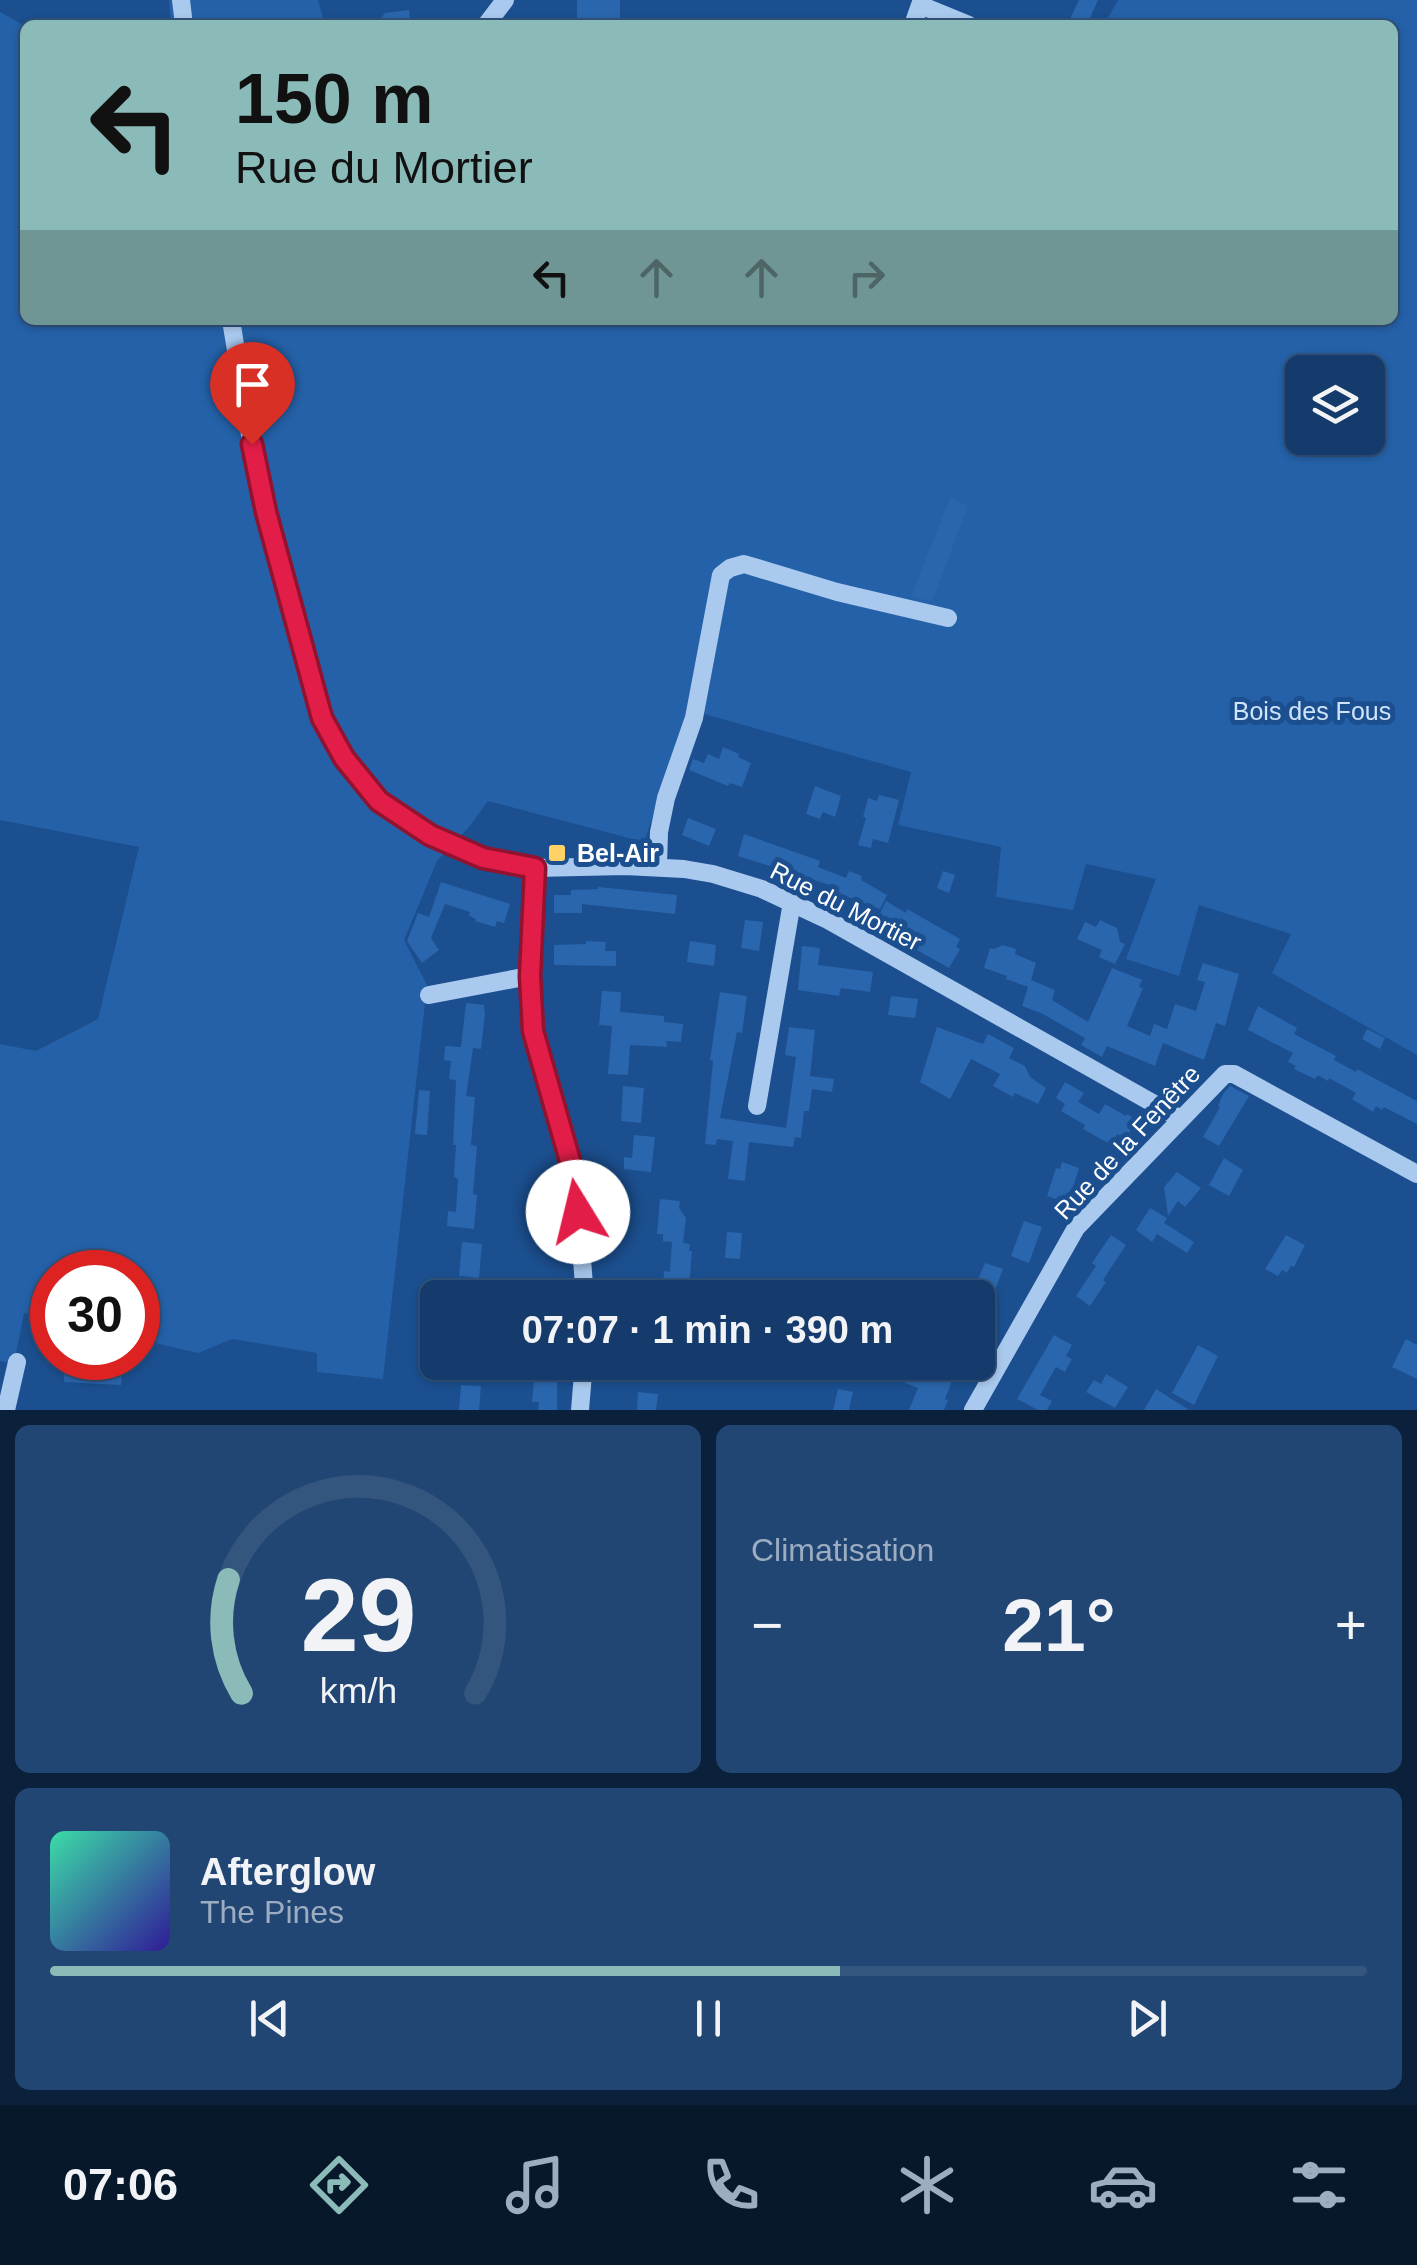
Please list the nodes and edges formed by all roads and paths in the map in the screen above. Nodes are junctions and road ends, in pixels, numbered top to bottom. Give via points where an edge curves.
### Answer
1 (505, 0) edge
2 (921, 2) edge
3 (490, 20) edge
4 (959, 20) edge
5 (232, 325) edge
6 (948, 618) dead end
7 (658, 866) junction
8 (535, 868) junction
9 (792, 902) junction
10 (530, 976) junction
11 (429, 995) dead end
12 (757, 1106) dead end
13 (1181, 1119) junction
14 (1417, 1174) edge
15 (583, 1280) edge
16 (17, 1362) dead end
17 (582, 1380) edge
18 (6, 1410) edge
19 (580, 1410) edge
20 (974, 1410) edge

1 - 3 street
2 - 4 street
5 - 8 street, Rue du Mortier via 270,530 322,718 344,758 379,801 430,835 483,858
6 - 7 street via 744,564 730,568 722,575 694,718 666,798
7 - 8 street, Rue du Mortier
7 - 9 street, Rue du Mortier via 713,874
8 - 10 street
9 - 12 street
9 - 13 street, Rue du Mortier
10 - 11 street
10 - 15 street via 533,1031 576,1182
13 - 14 street, Rue de la Fenêtre via 1224,1074 1234,1074
13 - 20 street, Rue de la Fenêtre via 1076,1228
16 - 18 street
17 - 19 street

